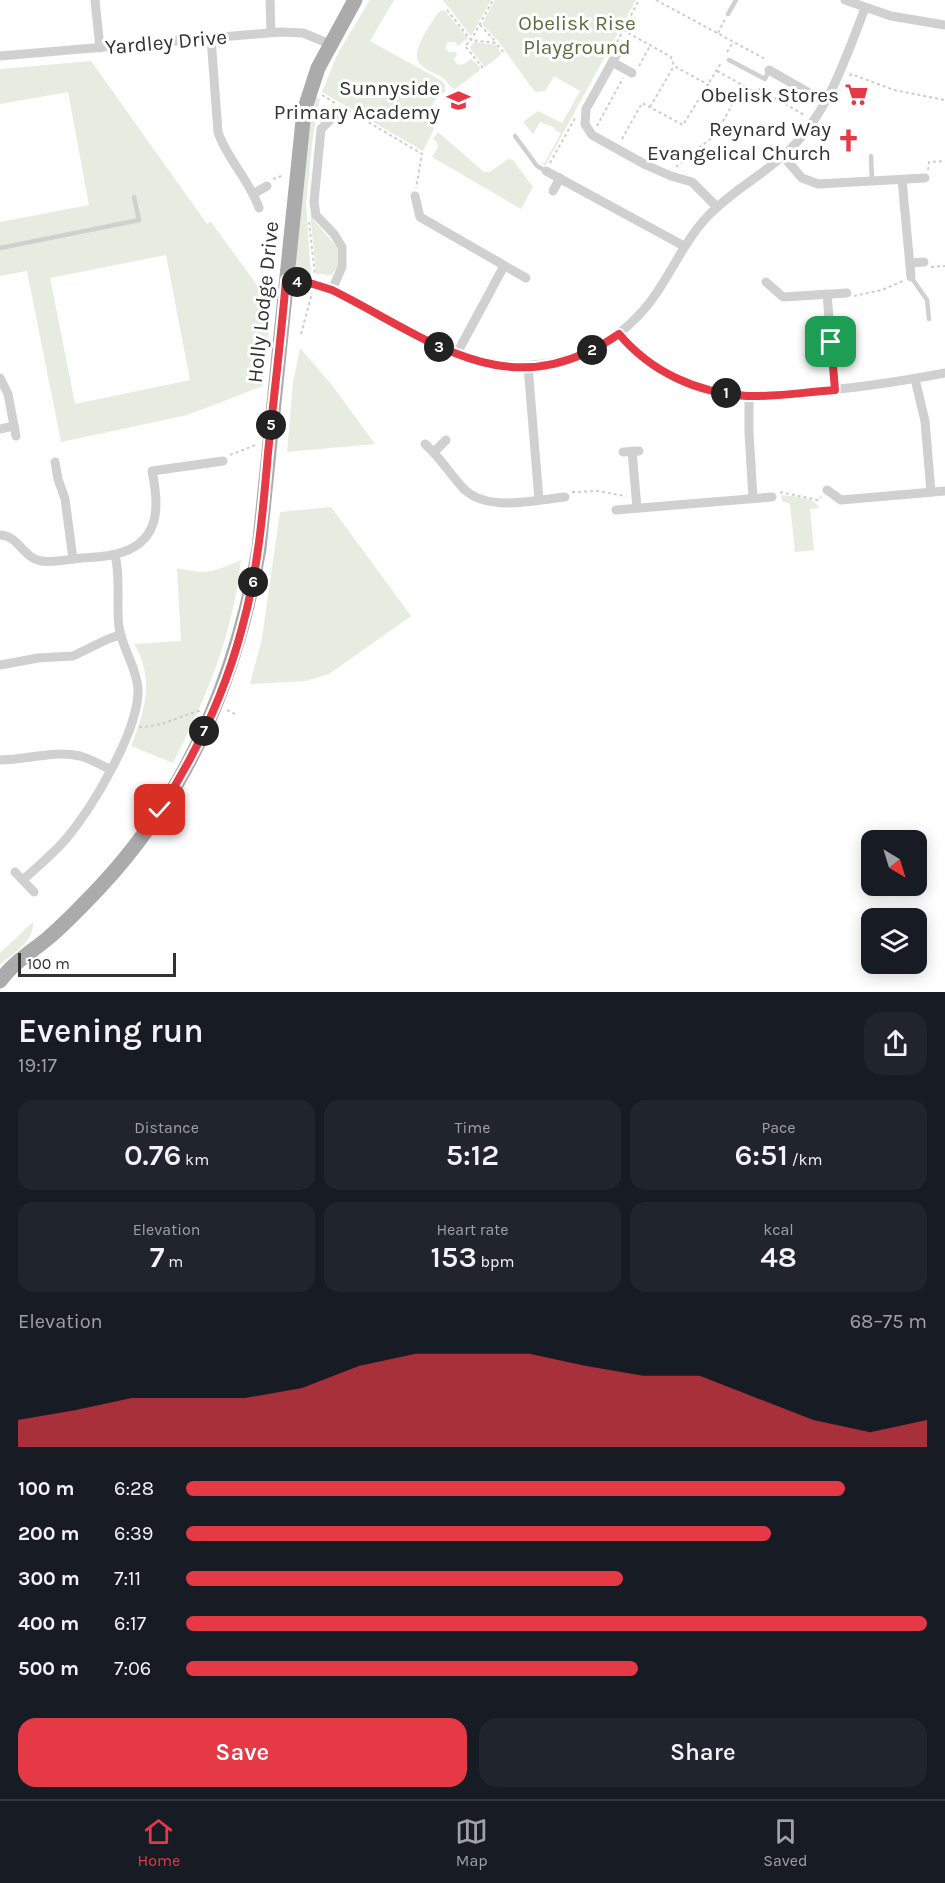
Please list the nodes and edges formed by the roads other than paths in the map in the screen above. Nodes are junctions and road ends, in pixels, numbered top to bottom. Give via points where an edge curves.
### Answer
1 (95, 0) edge
2 (270, 0) edge
3 (355, 0) edge
4 (736, 0) edge
5 (844, 0) edge
6 (865, 8) junction
7 (728, 14) dead end
8 (945, 25) edge
9 (271, 32) junction
10 (211, 38) junction
11 (330, 44) junction
12 (100, 48) junction
13 (619, 50) dead end
14 (0, 56) edge
15 (729, 60) dead end
16 (612, 62) junction
17 (769, 70) joint
18 (630, 72) road end
19 (825, 102) junction
20 (338, 112) dead end
21 (515, 136) dead end
22 (783, 156) junction
23 (870, 156) dead end
24 (546, 171) joint
25 (560, 178) junction
26 (925, 178) road end
27 (902, 180) junction
28 (872, 181) junction
29 (267, 186) road end
30 (553, 191) dead end
31 (253, 194) junction
32 (415, 196) road end
33 (134, 197) dead end
34 (717, 207) junction
35 (259, 208) dead end
36 (684, 246) junction
37 (0, 248) edge
38 (924, 262) road end
39 (910, 263) junction
40 (504, 266) junction
41 (911, 277) joint
42 (526, 278) dead end
43 (286, 280) junction
44 (766, 282) dead end
45 (332, 290) junction
46 (847, 293) road end
47 (827, 294) junction
48 (929, 319) dead end
49 (619, 334) junction
50 (456, 355) junction
51 (528, 366) junction
52 (945, 373) edge
53 (0, 378) edge
54 (915, 379) junction
55 (835, 390) junction
56 (749, 396) junction
57 (14, 426) junction
58 (0, 429) edge
59 (16, 436) dead end
60 (446, 440) dead end
61 (425, 444) dead end
62 (631, 451) dead end
63 (434, 452) junction
64 (223, 461) road end
65 (55, 462) dead end
66 (827, 490) road end
67 (945, 491) edge
68 (931, 492) junction
69 (565, 497) road end
70 (772, 497) road end
71 (753, 498) junction
72 (539, 500) junction
73 (637, 503) junction
74 (616, 510) dead end
75 (0, 535) edge
76 (115, 555) junction
77 (73, 559) junction
78 (120, 635) junction
79 (0, 665) edge
80 (0, 760) edge
81 (111, 770) junction
82 (15, 872) dead end
83 (23, 880) junction
84 (34, 892) dead end
85 (3, 975) edge

1 - 12 street
2 - 9 street
3 - 11 main road, Holly Lodge Drive
4 - 7 lane
5 - 6 street
6 - 8 street via 902,19
6 - 19 street
9 - 10 street, Yardley Drive
9 - 11 street, Yardley Drive via 303,33
10 - 12 street, Yardley Drive
10 - 31 street via 218,132
11 - 43 main road, Holly Lodge Drive via 304,111
12 - 14 street, Yardley Drive
13 - 16 street
15 - 17 lane via 765,79
16 - 18 street
16 - 34 street via 586,109 585,124 592,135 667,174 692,182
17 - 19 street
19 - 22 street via 804,134
20 - 45 street via 321,129 314,202 316,215 342,247 342,267
21 - 24 lane via 537,166
22 - 28 street via 802,178 812,183
22 - 34 street
23 - 28 lane
24 - 25 street
25 - 30 street
25 - 36 street
26 - 27 street
27 - 28 street
27 - 39 street
29 - 31 street
31 - 35 street
32 - 40 street via 420,217
33 - 37 lane via 139,220
34 - 36 street
36 - 49 street via 651,300
38 - 39 street
39 - 41 street
40 - 42 street
40 - 50 street
41 - 48 lane via 927,300
43 - 45 street
43 - 85 main road, Holly Lodge Drive via 259,549 242,631 216,706 185,769 131,851 69,919
44 - 47 street via 783,297
45 - 50 street
46 - 47 street
47 - 55 street
49 - 51 street via 583,354
49 - 56 street via 637,354 666,374 704,389
50 - 51 street via 492,364
51 - 72 street
52 - 54 street
53 - 57 street via 8,394
54 - 55 street
54 - 68 street via 925,421
55 - 56 street
56 - 71 street
57 - 58 street
57 - 59 street
60 - 63 street
61 - 63 street
62 - 73 street
63 - 72 street via 463,488 479,500
64 - 76 street via 152,471 158,498 155,519 138,544
65 - 77 street
66 - 68 street via 841,500
67 - 68 street
69 - 72 street
70 - 71 street
71 - 73 street
73 - 74 street
75 - 77 street via 11,537 36,559
76 - 77 street
76 - 78 street
78 - 79 street via 73,656
78 - 81 street via 138,687 130,726
80 - 81 street via 65,754
81 - 83 street via 72,831
82 - 83 street
83 - 84 street

